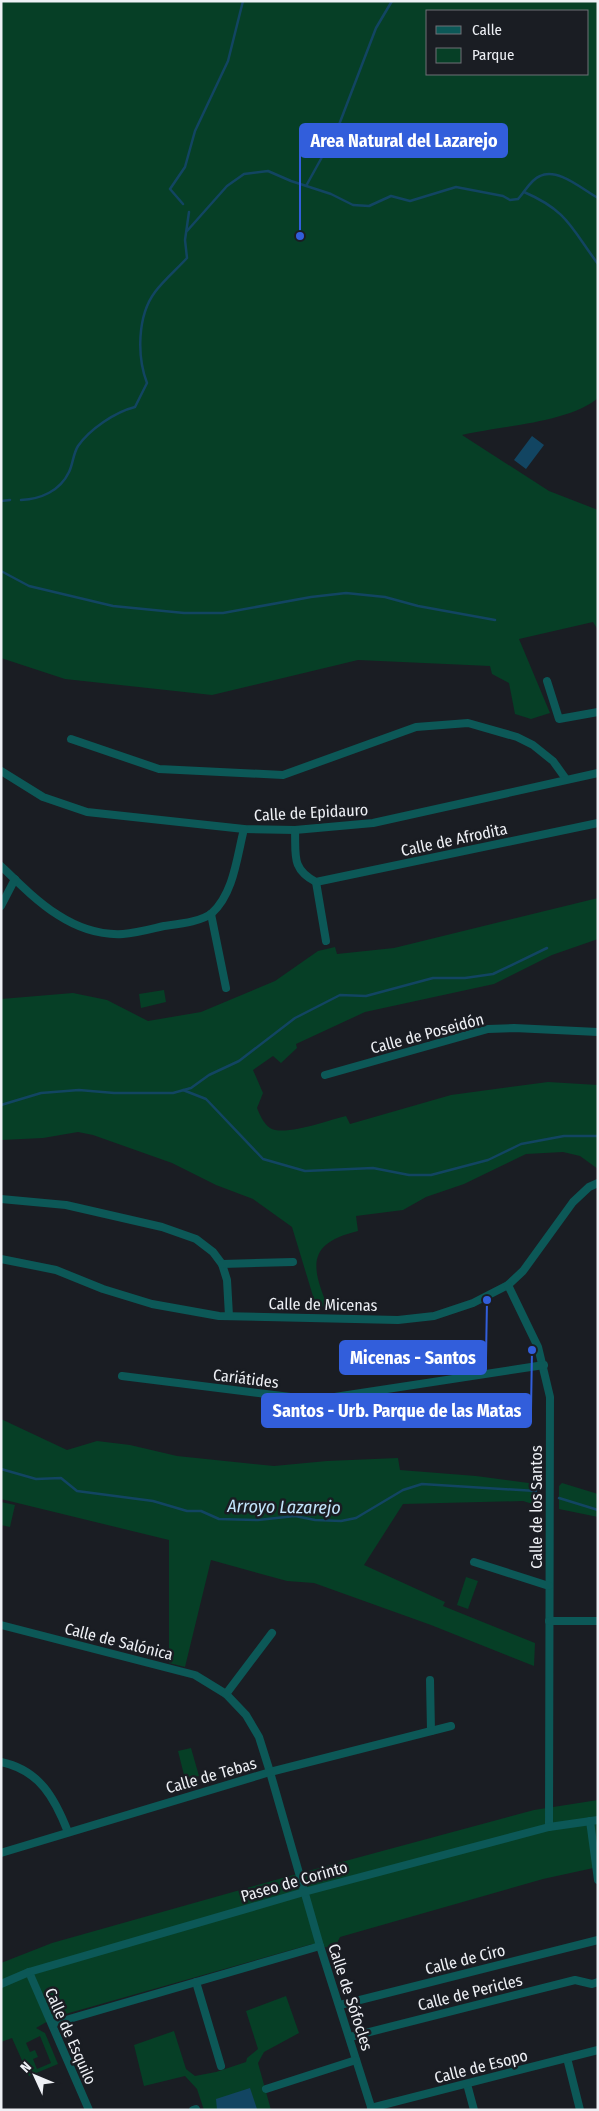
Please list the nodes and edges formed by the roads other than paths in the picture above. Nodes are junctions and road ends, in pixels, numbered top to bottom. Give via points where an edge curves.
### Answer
1 (547, 682) dead end
2 (598, 712) edge
3 (71, 739) dead end
4 (1, 771) edge
5 (598, 773) edge
6 (566, 779) junction
7 (598, 823) edge
8 (244, 829) junction
9 (295, 830) junction
10 (1, 866) edge
11 (15, 879) junction
12 (316, 882) junction
13 (1, 906) edge
14 (211, 914) junction
15 (326, 941) dead end
16 (226, 988) dead end
17 (598, 1032) edge
18 (325, 1075) dead end
19 (598, 1183) edge
20 (1, 1199) edge
21 (1, 1259) edge
22 (293, 1262) dead end
23 (222, 1264) junction
24 (508, 1285) junction
25 (229, 1316) junction
26 (544, 1365) junction
27 (122, 1376) dead end
28 (474, 1562) dead end
29 (550, 1586) junction
30 (550, 1621) junction
31 (598, 1621) edge
32 (1, 1625) edge
33 (272, 1633) dead end
34 (430, 1680) dead end
35 (226, 1694) junction
36 (451, 1726) dead end
37 (431, 1731) junction
38 (1, 1762) edge
39 (270, 1772) junction
40 (594, 1820) edge
41 (549, 1827) junction
42 (68, 1832) junction
43 (1, 1853) edge
44 (598, 1880) edge
45 (304, 1892) junction
46 (598, 1940) edge
47 (320, 1946) junction
48 (29, 1972) junction
49 (196, 1982) junction
50 (598, 1982) edge
51 (1, 1984) edge
52 (340, 2006) junction
53 (52, 2024) junction
54 (350, 2037) junction
55 (598, 2050) edge
56 (567, 2058) junction
57 (356, 2060) junction
58 (222, 2066) dead end
59 (467, 2084) junction
60 (266, 2089) dead end
61 (372, 2109) edge
62 (89, 2110) edge
63 (474, 2110) edge
64 (580, 2110) edge

1 - 2 street via 559,720
3 - 6 street via 159,769 283,775 416,727 468,723 533,745 553,760
4 - 8 street, Calle de Epidauro via 43,797 87,812
5 - 6 street, Calle de Epidauro
6 - 9 street, Calle de Epidauro via 373,823
7 - 12 street, Calle de Afrodita
8 - 9 street, Calle de Epidauro
8 - 14 street via 232,880
9 - 12 street via 297,866
10 - 11 street
11 - 13 street
11 - 14 street via 46,907 72,924 104,933 124,934 188,922
12 - 15 street
14 - 16 street
17 - 18 street, Calle de Poseidón via 488,1029
19 - 24 street, Calle de Micenas via 573,1202 523,1271
20 - 23 street via 66,1205 162,1227 196,1239
21 - 25 street, Calle de Micenas via 56,1270 103,1290 152,1304
22 - 23 street
23 - 25 street via 228,1280
24 - 25 street, Calle de Micenas via 451,1312 425,1317 398,1320
24 - 26 street, Calle de los Santos
26 - 27 street, Cariátides via 315,1400
26 - 29 street, Calle de los Santos via 550,1397
28 - 29 street, Calle de los Santos
29 - 30 street, Calle de los Santos
30 - 31 street
30 - 41 street, Calle de los Santos
32 - 35 street, Calle de Salónica via 195,1675
33 - 35 street
34 - 37 street
35 - 39 street, Calle de Salónica via 246,1715 259,1737
36 - 37 street, Calle de Tebas
37 - 39 street, Calle de Tebas
38 - 42 street via 12,1764 36,1778 56,1801
39 - 42 street, Calle de Tebas
39 - 45 street, Calle de Salónica
40 - 41 street, Paseo de Corinto
40 - 44 street
41 - 45 street, Paseo de Corinto
42 - 43 street, Calle de Tebas
45 - 47 street, Calle de Sófocles
45 - 48 street, Paseo de Corinto
46 - 52 street, Calle de Ciro
47 - 49 street
47 - 52 street, Calle de Sófocles
48 - 51 street, Paseo de Corinto
48 - 53 street, Calle de Esquilo
49 - 53 street
49 - 58 street
50 - 54 street, Calle de Pericles via 592,1984 575,1980
52 - 54 street, Calle de Sófocles
53 - 62 street, Calle de Esquilo
54 - 57 street, Calle de Sófocles
55 - 56 street, Calle de Esopo
56 - 59 street, Calle de Esopo
56 - 64 street
57 - 60 street
57 - 61 street, Calle de Sófocles
59 - 61 street, Calle de Esopo
59 - 63 street

